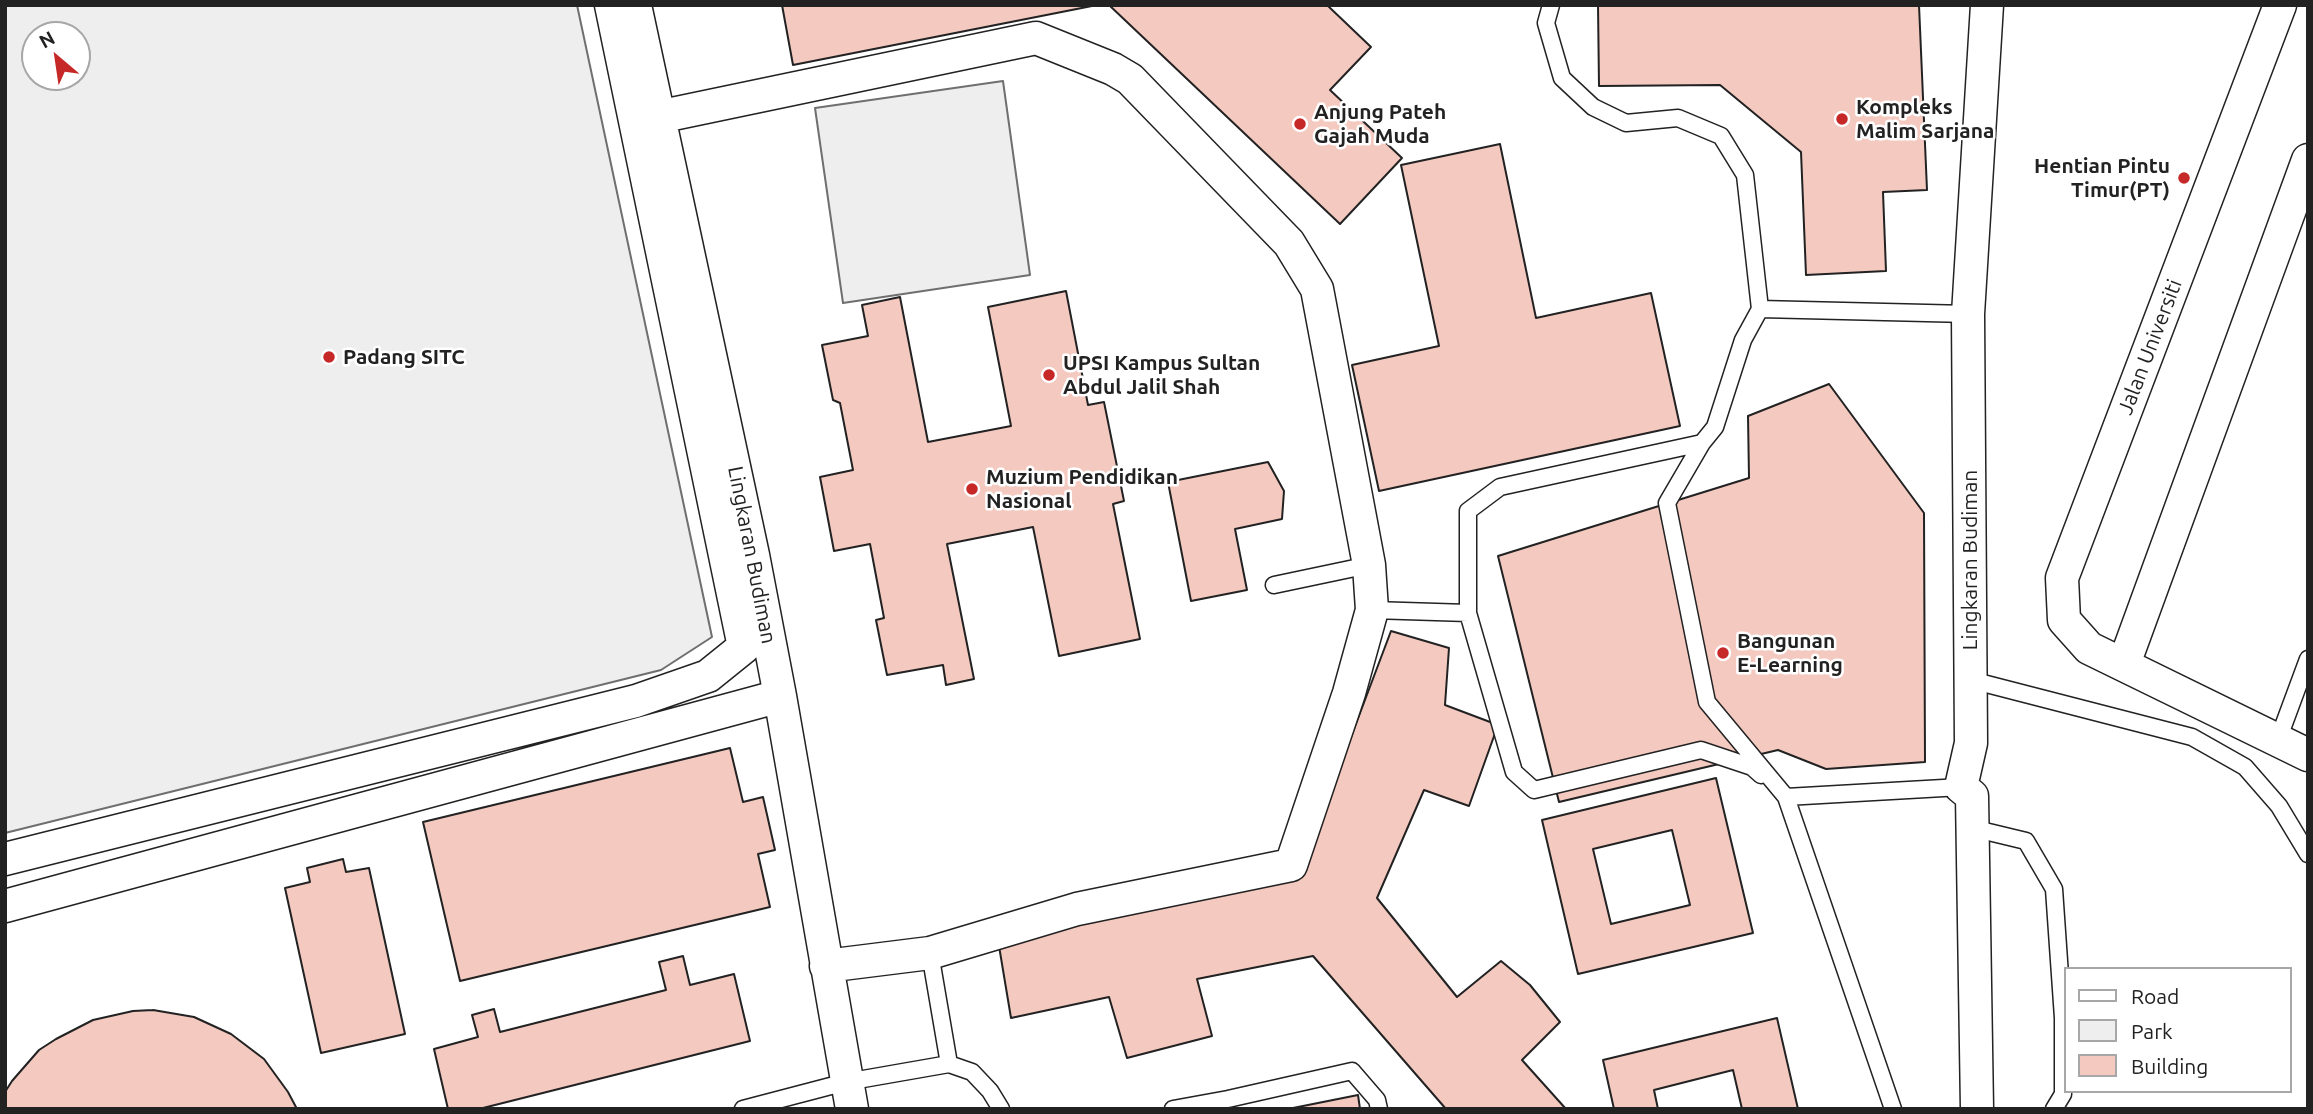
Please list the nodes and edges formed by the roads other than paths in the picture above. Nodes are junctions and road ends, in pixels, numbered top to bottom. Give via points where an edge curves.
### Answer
1 (611, 5) edge
2 (635, 5) edge
3 (1550, 5) edge
4 (1987, 5) edge
5 (2280, 5) edge
6 (658, 117) junction
7 (2308, 160) edge
8 (1760, 309) junction
9 (1968, 314) junction
10 (1702, 443) junction
11 (1369, 565) junction
12 (1274, 585) dead end
13 (1372, 610) junction
14 (1468, 613) junction
15 (2308, 659) edge
16 (2124, 664) junction
17 (1971, 680) junction
18 (780, 696) junction
19 (2278, 740) junction
20 (2308, 755) edge
21 (1961, 787) junction
22 (1786, 797) junction
23 (1972, 828) junction
24 (2308, 854) edge
25 (5, 859) edge
26 (5, 906) edge
27 (930, 953) junction
28 (826, 966) junction
29 (949, 1064) junction
30 (849, 1096) edge
31 (743, 1109) edge
32 (1001, 1109) edge
33 (1173, 1109) edge
34 (1379, 1109) edge
35 (1893, 1109) edge
36 (1977, 1109) edge
37 (2054, 1109) edge

1 - 25 street via 744,647 708,676 636,701
2 - 6 street, Lingkaran Budiman
3 - 8 lane via 1546,23 1562,78 1593,107 1626,123 1678,118 1721,136 1745,174
4 - 9 street, Lingkaran Budiman
5 - 16 street, Jalan Universiti via 2062,578 2064,620 2089,648
6 - 11 street via 1036,38 1130,79 1289,243 1317,289
6 - 18 street, Lingkaran Budiman
7 - 16 street
8 - 9 lane
8 - 10 lane via 1743,340 1715,427
9 - 17 street, Lingkaran Budiman
10 - 14 lane via 1500,487 1468,511
10 - 22 lane via 1667,503 1707,702
11 - 12 lane
11 - 13 street
13 - 14 lane
13 - 27 street via 1292,864 1077,909
14 - 22 lane via 1514,772 1534,790 1702,750 1752,767
15 - 19 lane
16 - 19 street, Jalan Universiti
17 - 21 street, Lingkaran Budiman via 1971,743
17 - 24 lane via 2192,737 2245,767 2279,806
18 - 26 street
18 - 28 street, Lingkaran Budiman
19 - 20 street, Jalan Universiti
21 - 22 lane
21 - 23 street via 1972,796
22 - 35 lane
23 - 36 street
23 - 37 lane via 2026,841 2054,889 2063,1017 2063,1094
27 - 28 street
27 - 29 lane
28 - 30 street, Lingkaran Budiman
29 - 30 lane
29 - 32 lane via 972,1072
30 - 31 lane
33 - 34 lane via 1352,1071 1377,1100

